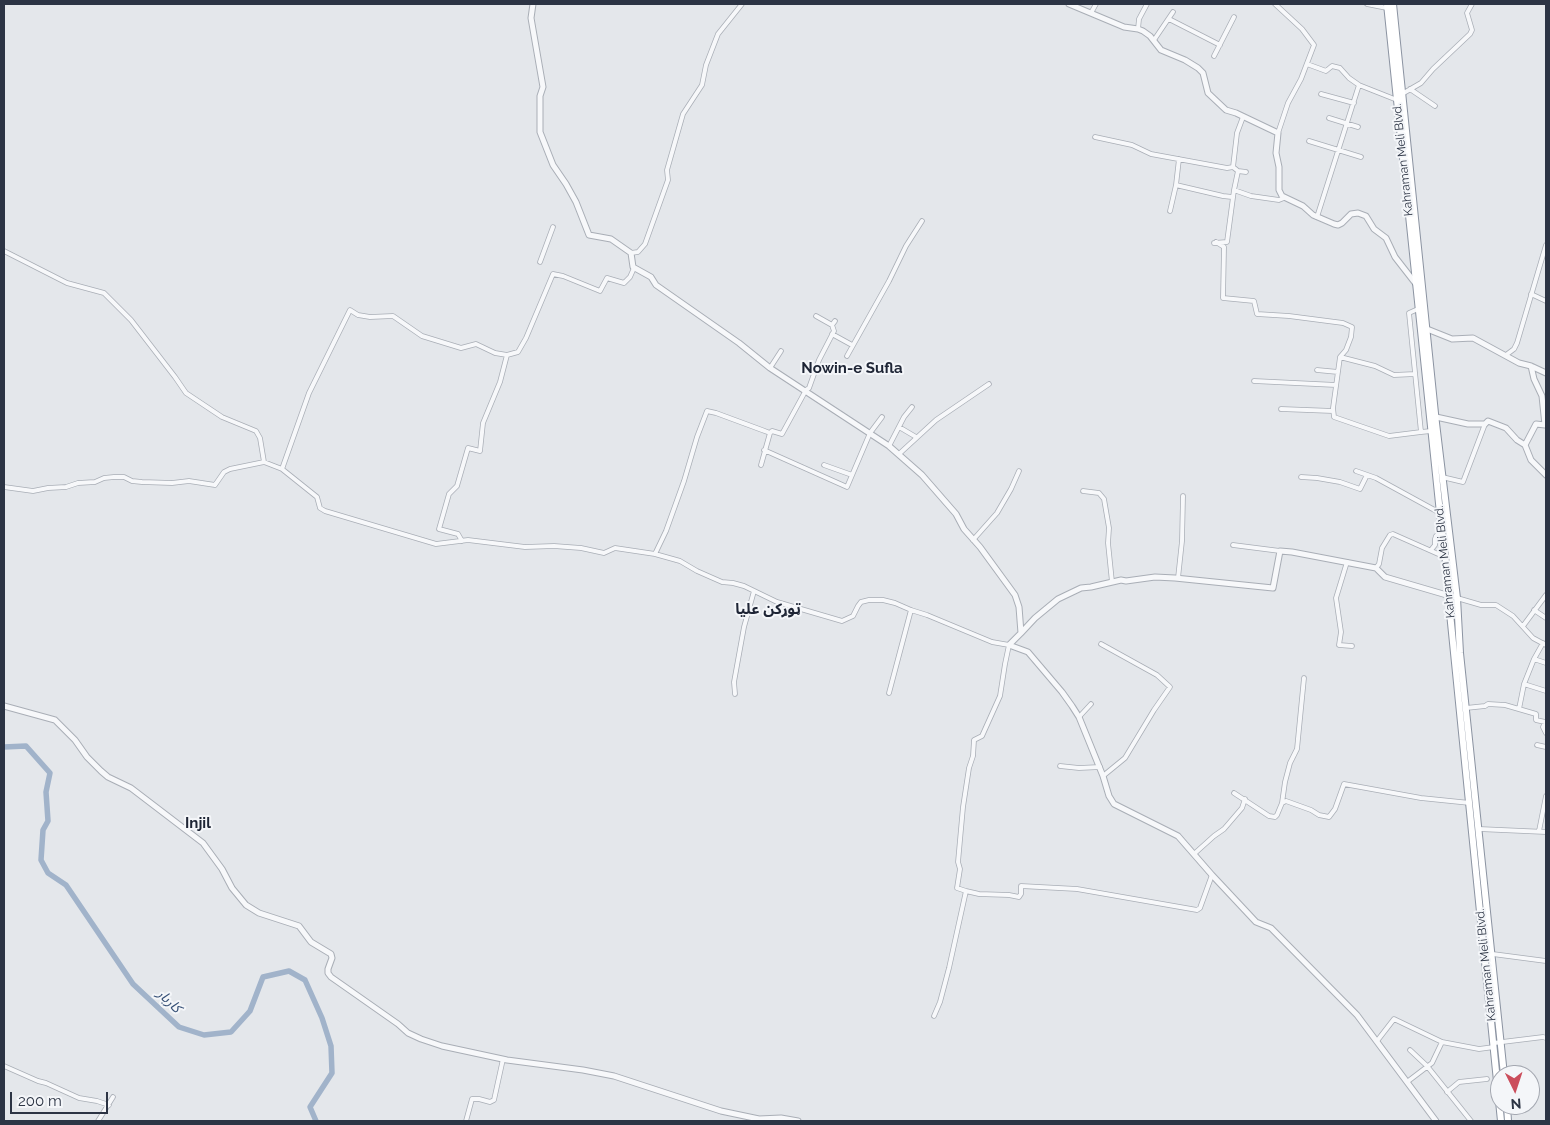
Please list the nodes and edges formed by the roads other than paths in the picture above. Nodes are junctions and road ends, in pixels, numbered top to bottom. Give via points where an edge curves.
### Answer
1 (533, 4) edge
2 (742, 4) edge
3 (1069, 4) edge
4 (1096, 4) edge
5 (1147, 4) edge
6 (1275, 4) edge
7 (1367, 4) edge
8 (1472, 4) edge
9 (1389, 5) edge
10 (1173, 12) dead end
11 (1091, 13) junction
12 (1234, 17) dead end
13 (1169, 19) junction
14 (1138, 29) junction
15 (1154, 40) junction
16 (1220, 45) junction
17 (1214, 56) dead end
18 (1307, 64) junction
19 (1359, 85) junction
20 (1410, 89) junction
21 (1321, 94) dead end
22 (1402, 94) junction
23 (1397, 100) junction
24 (1354, 103) junction
25 (1435, 106) dead end
26 (1244, 117) junction
27 (1329, 118) dead end
28 (1348, 124) junction
29 (1358, 127) dead end
30 (1278, 133) junction
31 (1095, 137) dead end
32 (1309, 141) dead end
33 (1338, 151) junction
34 (1361, 158) dead end
35 (1179, 159) junction
36 (1233, 167) junction
37 (1238, 171) junction
38 (1246, 172) dead end
39 (1176, 185) junction
40 (1234, 190) junction
41 (1232, 197) junction
42 (1284, 198) junction
43 (1170, 211) dead end
44 (1317, 217) junction
45 (922, 221) dead end
46 (553, 227) dead end
47 (1546, 245) edge
48 (4, 251) edge
49 (631, 253) junction
50 (540, 262) dead end
51 (634, 268) junction
52 (1419, 286) junction
53 (1531, 294) junction
54 (1546, 301) edge
55 (1418, 309) junction
56 (816, 316) dead end
57 (1427, 330) junction
58 (832, 334) junction
59 (852, 345) junction
60 (781, 352) dead end
61 (507, 355) junction
62 (1506, 355) junction
63 (847, 356) dead end
64 (1340, 357) junction
65 (1531, 366) junction
66 (770, 368) junction
67 (1318, 370) dead end
68 (1338, 372) junction
69 (1546, 373) edge
70 (1415, 374) junction
71 (1254, 381) dead end
72 (990, 384) dead end
73 (1336, 385) junction
74 (806, 390) junction
75 (912, 407) dead end
76 (1281, 409) dead end
77 (1333, 411) junction
78 (882, 417) dead end
79 (1436, 417) junction
80 (1485, 424) junction
81 (1546, 426) edge
82 (899, 428) junction
83 (1431, 431) junction
84 (770, 432) junction
85 (1421, 432) junction
86 (870, 434) junction
87 (916, 437) junction
88 (1525, 444) junction
89 (889, 446) junction
90 (764, 450) junction
91 (899, 454) junction
92 (264, 462) junction
93 (760, 465) dead end
94 (824, 465) dead end
95 (282, 469) junction
96 (1356, 470) dead end
97 (1020, 471) dead end
98 (852, 475) junction
99 (1367, 475) junction
100 (1546, 475) edge
101 (1301, 477) dead end
102 (1442, 477) junction
103 (4, 487) edge
104 (1083, 492) dead end
105 (1183, 496) dead end
106 (1440, 513) junction
107 (1447, 515) junction
108 (1442, 531) junction
109 (973, 540) junction
110 (462, 541) junction
111 (1233, 545) dead end
112 (1431, 550) junction
113 (1280, 551) junction
114 (655, 554) junction
115 (1445, 557) junction
116 (1346, 562) junction
117 (1376, 568) junction
118 (1178, 578) junction
119 (1112, 582) junction
120 (754, 591) junction
121 (1546, 595) edge
122 (1454, 597) junction
123 (911, 610) junction
124 (1534, 610) junction
125 (1546, 618) edge
126 (1523, 626) junction
127 (1020, 633) junction
128 (1102, 644) dead end
129 (1544, 644) edge
130 (1009, 645) junction
131 (1352, 646) dead end
132 (1534, 659) junction
133 (1546, 664) edge
134 (1304, 678) dead end
135 (1524, 684) junction
136 (1546, 691) edge
137 (889, 693) dead end
138 (735, 694) dead end
139 (1091, 704) dead end
140 (4, 706) edge
141 (1466, 708) junction
142 (1519, 710) junction
143 (1079, 717) junction
144 (1546, 734) edge
145 (1537, 745) dead end
146 (1546, 747) edge
147 (1060, 766) dead end
148 (1100, 767) junction
149 (1104, 776) junction
150 (1234, 793) dead end
151 (1546, 796) edge
152 (1245, 799) junction
153 (1282, 803) junction
154 (1470, 803) junction
155 (1479, 829) junction
156 (1538, 831) junction
157 (1546, 832) edge
158 (1194, 854) junction
159 (1212, 875) junction
160 (966, 891) junction
161 (1488, 953) junction
162 (1546, 961) edge
163 (934, 1016) dead end
164 (1546, 1038) edge
165 (1377, 1041) junction
166 (1442, 1042) junction
167 (1496, 1044) junction
168 (1410, 1050) dead end
169 (503, 1059) junction
170 (1501, 1065) edge
171 (4, 1066) edge
172 (1427, 1066) junction
173 (1487, 1079) dead end
174 (1407, 1082) junction
175 (1448, 1092) junction
176 (113, 1097) dead end
177 (107, 1104) junction
178 (98, 1121) edge
179 (466, 1121) edge
180 (798, 1121) edge
181 (1436, 1121) edge
182 (1471, 1121) edge
183 (1502, 1121) edge

1 - 49 street via 531,18 543,87 540,132 589,235 611,239
2 - 49 street via 718,34 702,85 683,114 667,170 668,180 645,244 638,252
3 - 11 street
4 - 11 street
5 - 14 street
6 - 18 street via 1314,45
7 - 9 street
8 - 20 street via 1467,13 1472,30 1470,34
9 - 22 highway, Kahraman Meli Blvd.
9 - 23 highway, Kahraman Meli Blvd.
10 - 13 street
11 - 14 street via 1124,27
12 - 16 street
13 - 15 street
13 - 16 street
14 - 15 street
15 - 26 street via 1161,50 1185,60 1203,73 1208,93 1226,110
16 - 17 street
18 - 19 street via 1326,71 1332,66 1340,68
18 - 30 street
19 - 23 street
19 - 24 street
20 - 22 street
20 - 25 street
21 - 24 street
22 - 52 highway, Kahraman Meli Blvd.
23 - 52 highway, Kahraman Meli Blvd.
24 - 28 street
26 - 30 street
26 - 36 street via 1236,133
27 - 28 street
28 - 29 street
28 - 33 street
30 - 42 street via 1279,190
31 - 35 street
32 - 33 street
33 - 34 street
33 - 44 street
35 - 36 street
35 - 39 street
36 - 37 street
37 - 38 street
37 - 40 street
39 - 41 street
39 - 43 street
40 - 41 street
40 - 42 street via 1251,196
41 - 64 street via 1227,242 1215,242 1224,247 1223,298 1254,301 1256,314 1352,327 1346,350
42 - 44 street via 1303,206
44 - 52 street via 1338,224 1352,214 1366,216 1374,229 1386,238 1395,257
45 - 59 street
46 - 50 street
47 - 53 street
48 - 92 street via 67,283 104,293 131,320 186,393 222,417 256,431
49 - 51 street
51 - 61 street via 624,283 607,278 600,290 553,274 526,338 518,352
51 - 66 street via 651,277 656,285
52 - 55 highway, Kahraman Meli Blvd.
52 - 57 highway, Kahraman Meli Blvd.
53 - 54 street
53 - 62 street via 1517,343
55 - 70 street via 1409,313
55 - 83 highway, Kahraman Meli Blvd.
56 - 58 street via 834,323
57 - 62 street via 1452,339 1474,338
57 - 79 highway, Kahraman Meli Blvd.
58 - 59 street
58 - 74 street via 810,388
59 - 63 street
60 - 66 street
61 - 95 street via 476,344 461,348 422,336 393,316 370,317 350,310 309,393
61 - 110 street via 484,423 480,450 468,448 457,486 449,494 439,530 458,534
62 - 65 street
64 - 68 street
64 - 70 street via 1375,366 1394,375
65 - 69 street
65 - 81 street via 1542,396
66 - 74 street
67 - 68 street
68 - 73 street
70 - 85 street
71 - 73 street
72 - 87 street
73 - 77 street
74 - 84 street via 782,434
74 - 86 street
75 - 82 street
76 - 77 street
77 - 85 street via 1334,417 1389,436
78 - 86 street
79 - 80 street
79 - 102 highway, Kahraman Meli Blvd.
80 - 88 street via 1488,420 1506,428
80 - 102 street via 1463,482
81 - 88 street via 1536,424
82 - 87 street
82 - 89 street
83 - 85 street
83 - 106 highway, Kahraman Meli Blvd.
84 - 90 street
84 - 114 street via 707,411
86 - 89 street
86 - 98 street
87 - 91 street
88 - 100 street via 1531,460
89 - 91 street
90 - 93 street
90 - 98 street via 847,487
91 - 109 street via 946,501
92 - 95 street
92 - 103 street via 230,469 224,472 215,486 189,481 142,482 114,477 33,492
94 - 98 street
95 - 110 street via 316,497 320,508 325,511 436,544
96 - 99 street
97 - 109 street via 996,513
99 - 101 street via 1360,489 1340,482
99 - 106 street
102 - 107 highway, Kahraman Meli Blvd.
104 - 119 street via 1099,493 1104,499
105 - 118 street
106 - 107 street
106 - 108 highway, Kahraman Meli Blvd.
107 - 122 highway, Kahraman Meli Blvd.
108 - 112 street via 1436,536
108 - 115 highway, Kahraman Meli Blvd.
109 - 127 street via 1014,595 1019,608
110 - 114 street via 581,548 604,553 615,548
111 - 113 street
112 - 115 street
112 - 117 street via 1393,534 1382,548
113 - 116 street
113 - 118 street via 1273,588
114 - 120 street via 680,560 722,582
115 - 122 highway, Kahraman Meli Blvd.
116 - 117 street
116 - 131 street via 1336,598 1341,632 1339,645
117 - 122 street via 1385,577
118 - 119 street
119 - 127 street via 1081,588 1058,599
120 - 123 street via 777,602 842,621 853,616 861,602 869,600 883,600
120 - 138 street via 734,682
121 - 124 street
122 - 126 street via 1481,605 1496,605
122 - 141 highway, Kahraman Meli Blvd.
122 - 154 highway, Kahraman Meli Blvd. via 1450,613
123 - 130 street via 992,642
123 - 137 street
124 - 125 street
124 - 126 street
126 - 129 street
127 - 130 street
128 - 149 street via 1157,675 1170,687 1125,758
129 - 132 street
130 - 143 street via 1028,652
130 - 160 street via 1000,696 982,736 974,740 968,768 957,888
132 - 133 street
132 - 135 street
134 - 153 street via 1297,749 1290,763
135 - 136 street
135 - 142 street
139 - 143 street
140 - 169 street via 55,720 108,777 131,788 203,843 246,905 259,913 299,926 311,942 331,954 328,973 332,977 408,1033 442,1046
141 - 142 street via 1488,704
141 - 155 highway, Kahraman Meli Blvd.
142 - 144 street via 1536,714 1536,720 1545,722
143 - 148 street
145 - 146 street
147 - 148 street
148 - 149 street
149 - 158 street via 1114,804 1178,836
150 - 152 street
151 - 156 street
152 - 153 street via 1275,817
152 - 158 street via 1242,808 1224,829
153 - 154 street via 1286,801 1328,817 1335,809 1344,784
154 - 161 highway, Kahraman Meli Blvd.
155 - 156 street
155 - 161 highway, Kahraman Meli Blvd.
156 - 157 street
158 - 159 street
159 - 160 street via 1197,910 1077,889 1021,886 1019,897
159 - 165 street via 1256,922 1271,928 1357,1015
160 - 163 street via 949,968
161 - 162 street
161 - 167 highway, Kahraman Meli Blvd.
164 - 167 street
165 - 166 street via 1394,1019
165 - 174 street
166 - 167 street via 1479,1049
166 - 172 street via 1432,1063
167 - 170 highway, Kahraman Meli Blvd.
167 - 183 highway, Kahraman Meli Blvd.
168 - 172 street
169 - 179 street via 494,1100 472,1099
169 - 180 street via 614,1076 721,1111 760,1119
171 - 177 street via 79,1098
172 - 174 street
172 - 175 street
173 - 175 street via 1459,1082
174 - 181 street
175 - 182 street
176 - 177 street
177 - 178 street

